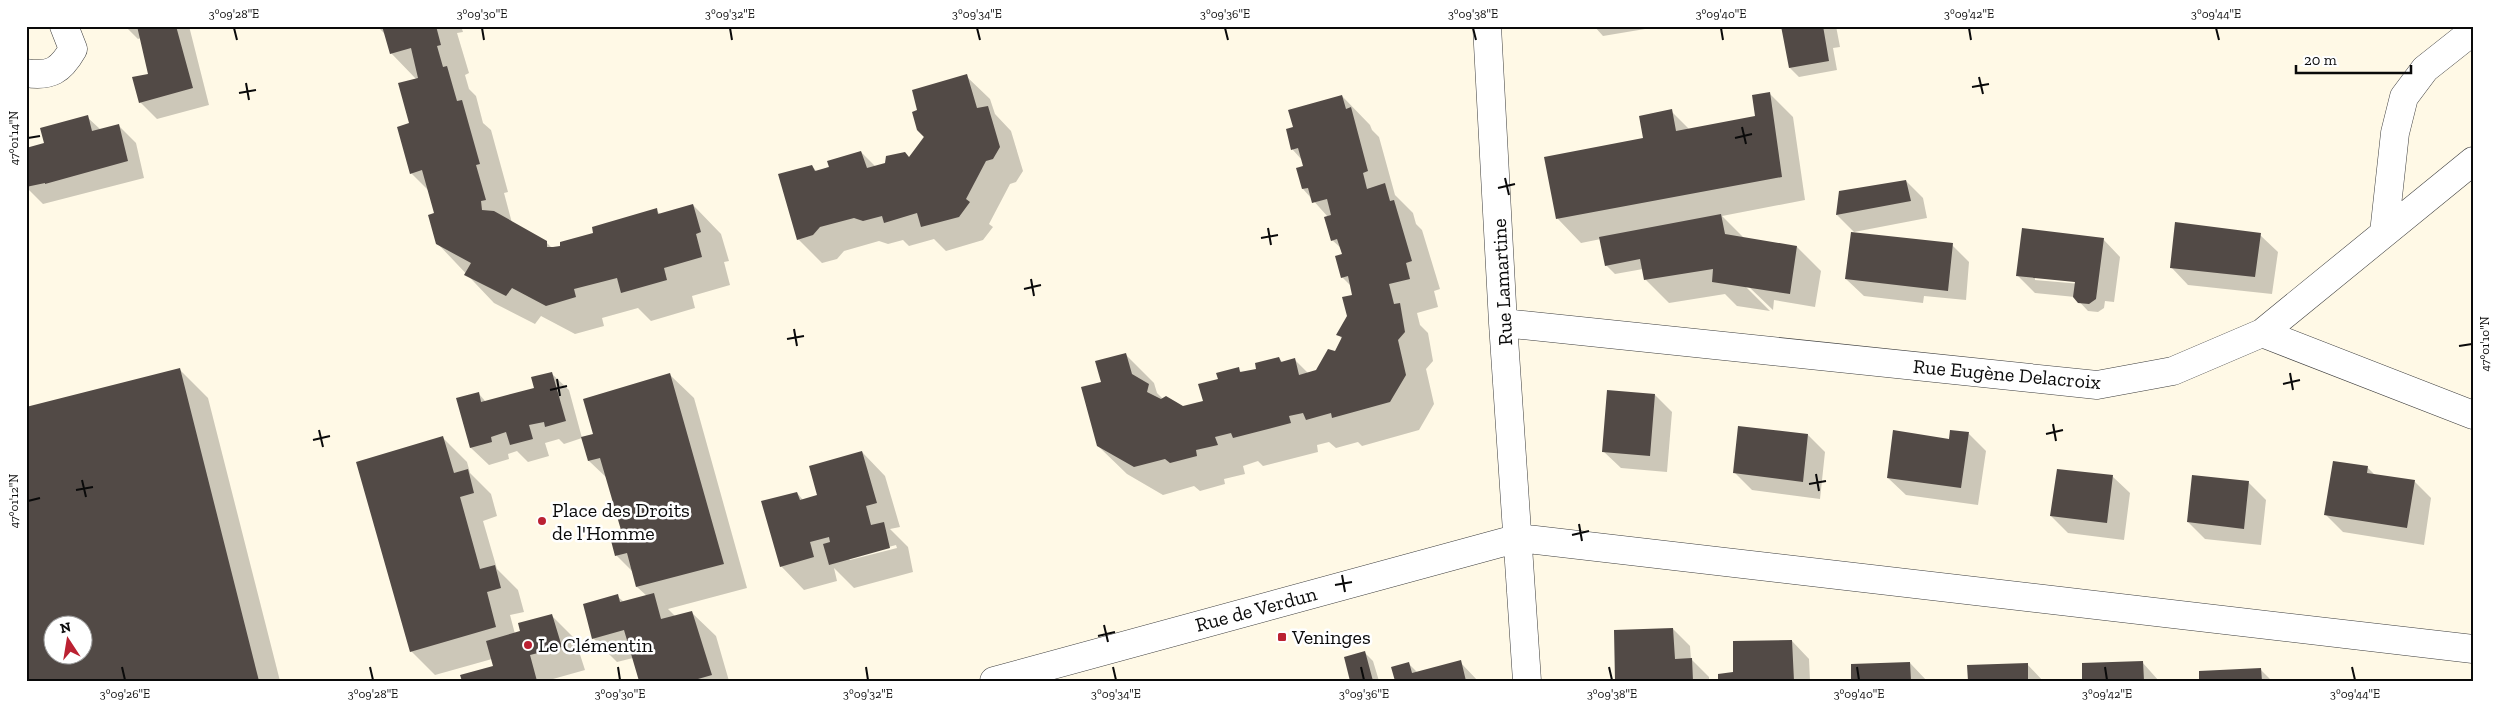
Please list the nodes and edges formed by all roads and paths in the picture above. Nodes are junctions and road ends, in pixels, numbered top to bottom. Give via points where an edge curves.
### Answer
1 (64, 26) edge
2 (1487, 26) edge
3 (2473, 31) edge
4 (26, 73) edge
5 (2473, 160) edge
6 (2384, 233) junction
7 (1504, 323) junction
8 (2262, 333) junction
9 (2473, 416) edge
10 (1519, 538) junction
11 (2473, 649) edge
12 (994, 681) edge
13 (1527, 681) edge

1 - 4 street via 73,49 63,67 40,75
2 - 7 street, Rue Lamartine
3 - 6 street via 2425,70 2404,97 2395,133
5 - 6 street, Rue Eugène Delacroix
6 - 8 street, Rue Eugène Delacroix
7 - 8 street, Rue Eugène Delacroix via 2097,385 2173,371
7 - 10 street, Rue Lamartine
8 - 9 street
10 - 11 street
10 - 12 street, Rue de Verdun
10 - 13 street, Rue Lamartine

